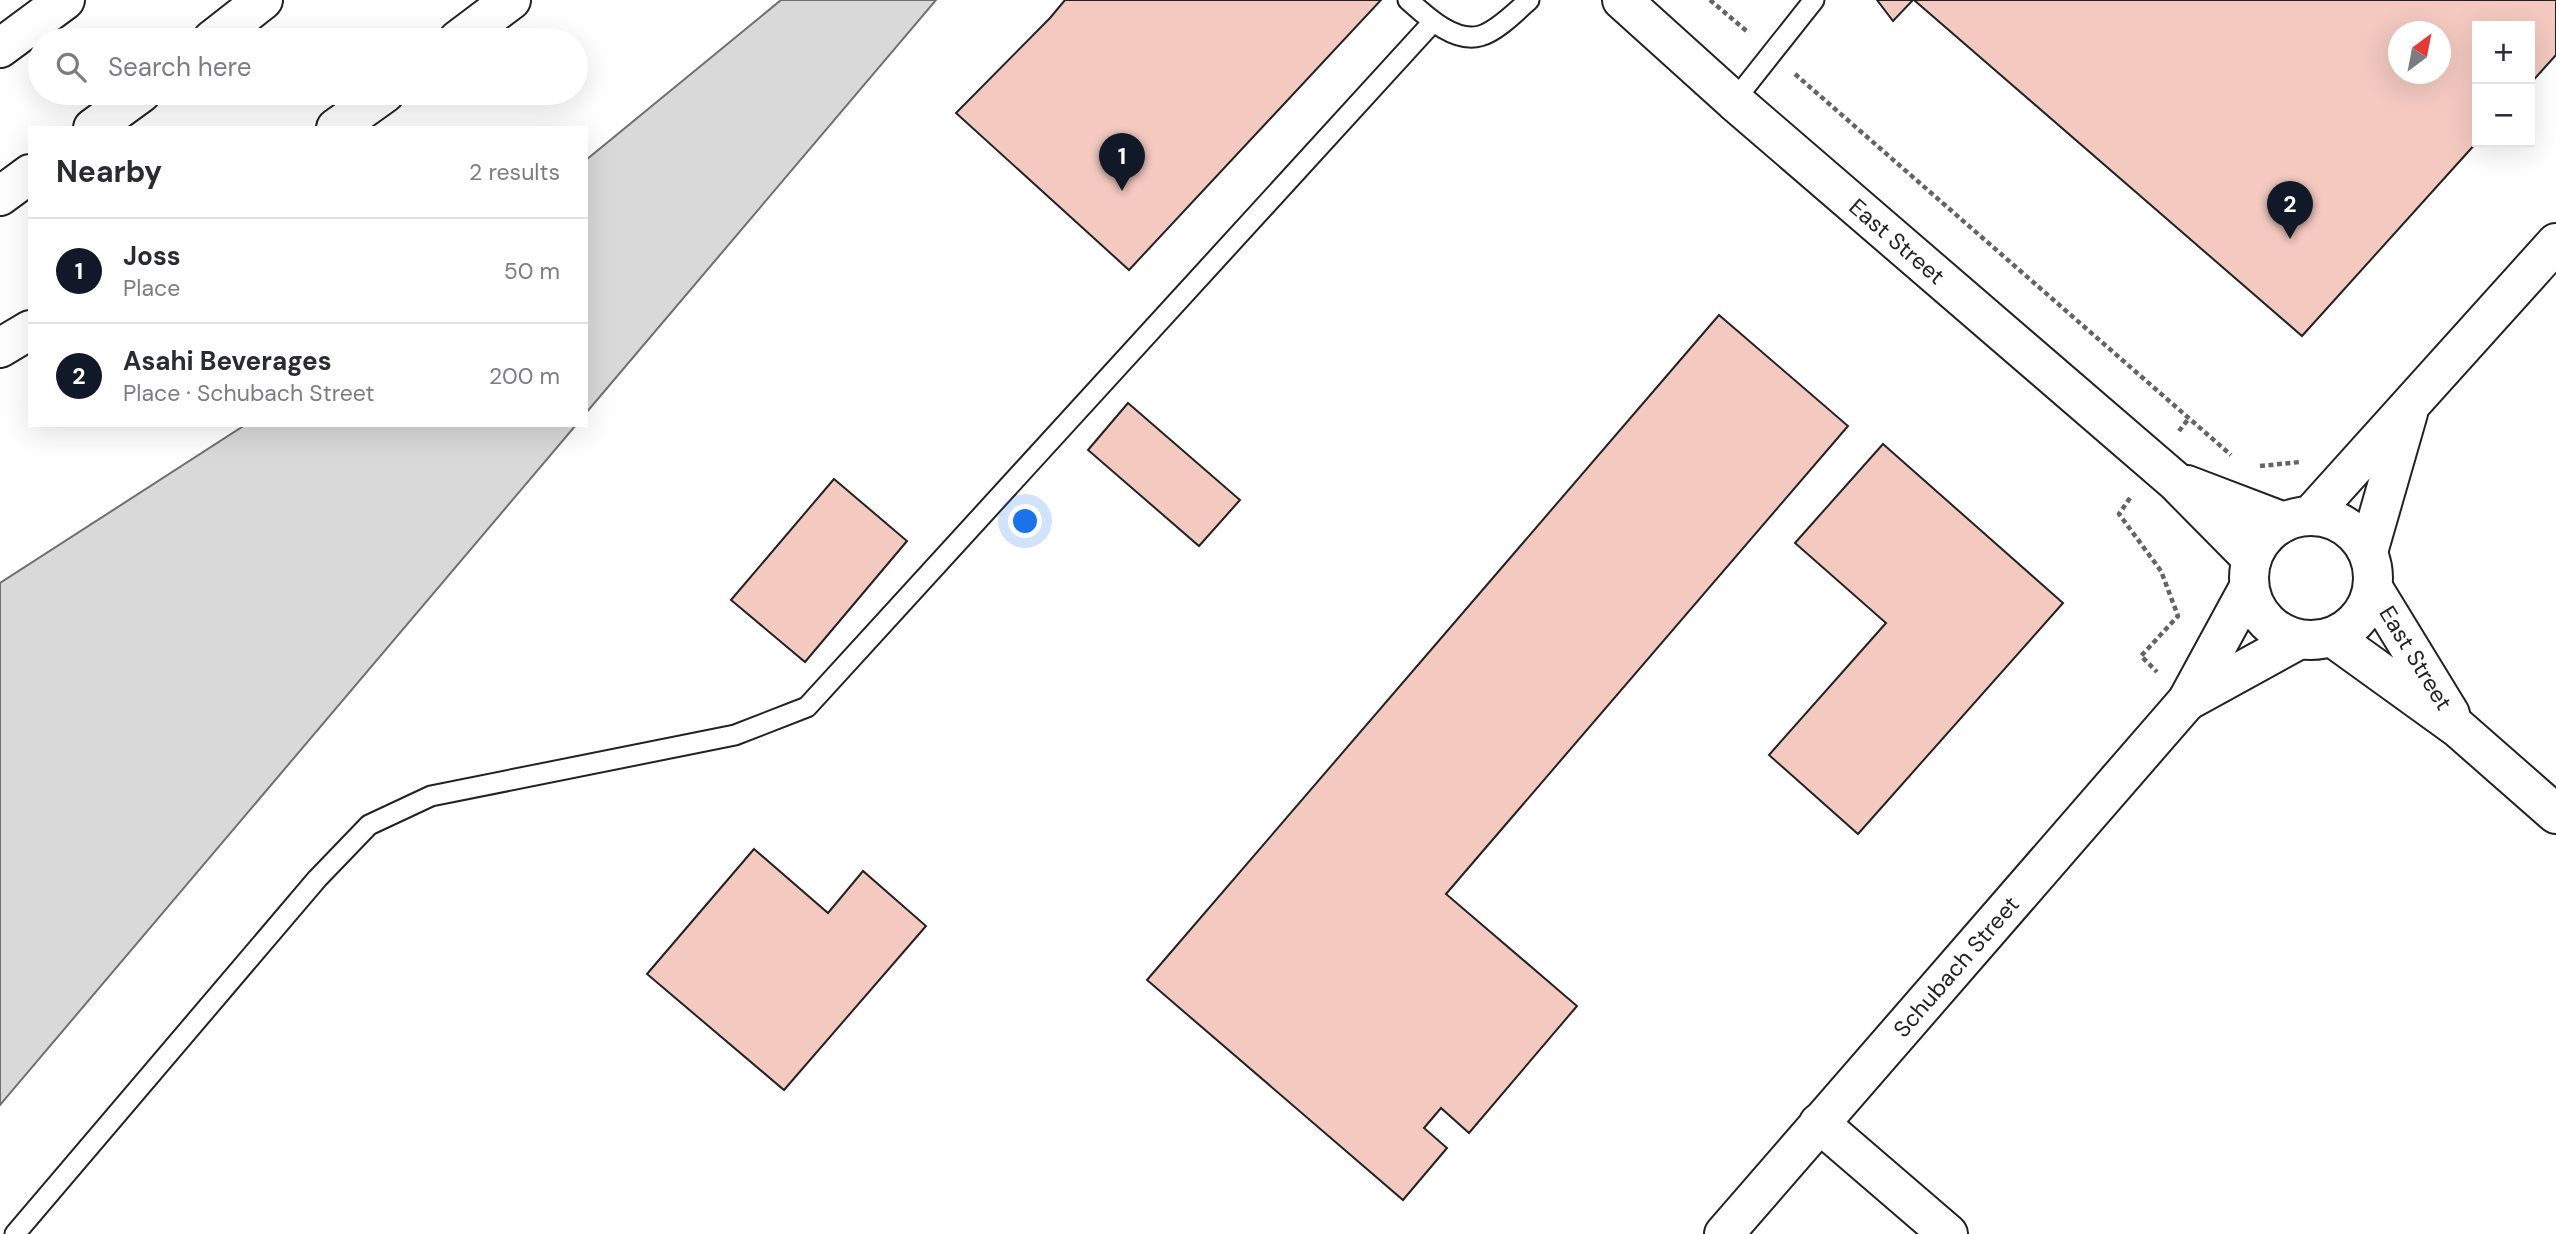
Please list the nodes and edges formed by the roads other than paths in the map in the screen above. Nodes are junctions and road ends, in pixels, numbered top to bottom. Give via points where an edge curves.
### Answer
1 (65, 0) edge
2 (263, 0) edge
3 (511, 0) edge
4 (1408, 0) edge
5 (1529, 0) edge
6 (1622, 0) edge
7 (1814, 0) edge
8 (1433, 22) junction
9 (227, 28) edge
10 (474, 28) edge
11 (0, 48) edge
12 (1734, 101) junction
13 (125, 105) edge
14 (368, 105) edge
15 (96, 126) edge
16 (339, 126) edge
17 (28, 175) edge
18 (0, 196) edge
19 (2556, 243) edge
20 (28, 331) edge
21 (0, 348) edge
22 (2410, 404) junction
23 (2165, 472) junction
24 (2297, 519) junction
25 (2370, 570) junction
26 (2250, 573) junction
27 (2315, 638) junction
28 (2187, 701) junction
29 (2458, 728) junction
30 (2556, 814) edge
31 (1819, 1123) junction
32 (15, 1234) edge
33 (1724, 1234) edge
34 (1948, 1234) edge

1 - 11 main road
2 - 9 main road
3 - 10 main road
4 - 8 lane
5 - 8 lane via 1480,36 1462,36
6 - 12 main road, East Street
7 - 12 lane
8 - 32 lane via 807,707 736,735 431,796 369,825 317,879
12 - 23 main road, East Street
13 - 15 main road
14 - 16 main road
17 - 18 main road
19 - 22 main road
20 - 21 main road
22 - 24 main road
22 - 25 main road
23 - 24 main road, East Street
23 - 26 main road, East Street
24 - 25 main road via 2333,520 2353,532
24 - 26 main road via 2264,537
25 - 27 main road via 2368,605 2360,618 2347,629
25 - 29 main road, East Street
26 - 27 main road via 2255,606 2265,621 2280,633
26 - 28 main road, Schubach Street
27 - 28 main road, Schubach Street
27 - 29 main road, East Street
28 - 31 main road, Schubach Street
29 - 30 main road, East Street
31 - 33 main road, Schubach Street
31 - 34 main road

